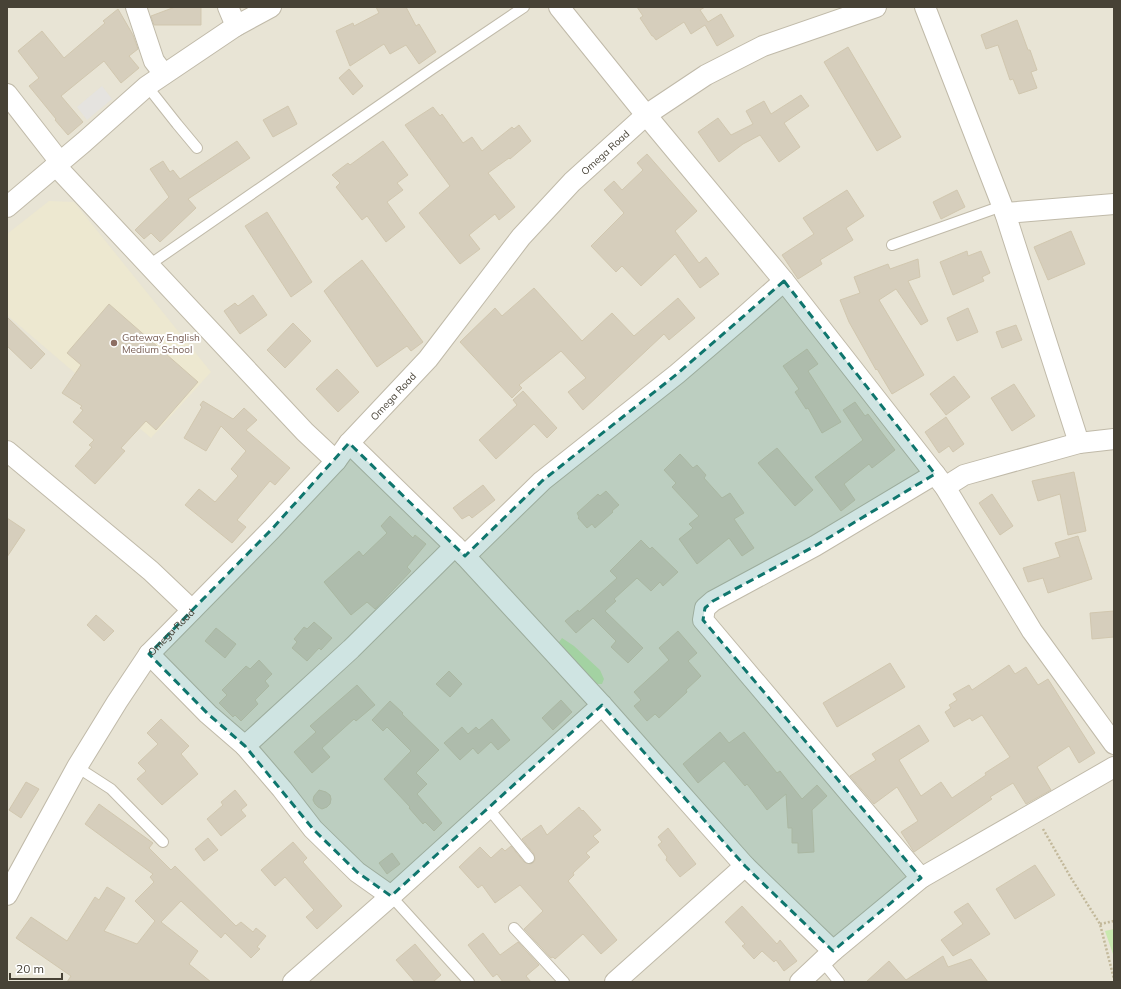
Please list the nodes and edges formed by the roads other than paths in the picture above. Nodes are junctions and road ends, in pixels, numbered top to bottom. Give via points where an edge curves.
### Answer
1 (136, 7) edge
2 (228, 7) edge
3 (271, 7) edge
4 (524, 7) edge
5 (560, 7) edge
6 (876, 7) edge
7 (925, 7) edge
8 (236, 26) junction
9 (164, 74) junction
10 (147, 86) junction
11 (7, 94) edge
12 (646, 115) junction
13 (198, 148) dead end
14 (58, 164) junction
15 (1114, 204) edge
16 (7, 207) edge
17 (1003, 210) junction
18 (892, 245) dead end
19 (148, 265) junction
20 (784, 281) junction
21 (1114, 439) edge
22 (349, 443) junction
23 (1079, 443) junction
24 (7, 451) edge
25 (336, 461) junction
26 (940, 480) junction
27 (460, 551) junction
28 (192, 610) junction
29 (149, 654) junction
30 (602, 705) junction
31 (1114, 744) edge
32 (245, 746) junction
33 (77, 767) junction
34 (1114, 767) edge
35 (488, 808) junction
36 (163, 842) dead end
37 (529, 858) dead end
38 (745, 866) junction
39 (921, 878) junction
40 (7, 895) edge
41 (391, 896) junction
42 (514, 928) dead end
43 (827, 956) junction
44 (293, 982) edge
45 (469, 982) edge
46 (564, 982) edge
47 (615, 982) edge
48 (800, 982) edge
49 (839, 982) edge

1 - 9 street via 154,61
2 - 8 street
3 - 8 street
4 - 19 lane
5 - 12 street
6 - 12 street, Omega Road via 763,46 706,75
7 - 17 street
8 - 9 street
9 - 10 street
10 - 13 lane
10 - 14 street
11 - 14 street
12 - 20 street
12 - 22 street, Omega Road via 572,182 521,236 428,359
14 - 16 street
14 - 19 street
15 - 17 street
17 - 18 lane
17 - 23 street
19 - 25 street via 305,432
20 - 26 street
20 - 27 street via 677,374 542,481
21 - 23 street
22 - 25 street, Omega Road
22 - 27 street
23 - 26 street
24 - 28 street via 151,571
25 - 28 street, Omega Road
26 - 31 street via 1032,630
26 - 39 street via 713,601 705,608 703,620
27 - 30 street
27 - 32 street
28 - 29 street, Omega Road
29 - 32 street via 208,714
29 - 33 street, Omega Road
30 - 35 street
30 - 38 street
32 - 41 street via 313,829 357,872
33 - 36 lane via 111,789
33 - 40 street, Omega Road
34 - 39 street
35 - 37 lane
35 - 41 street
38 - 43 street
38 - 47 street
39 - 43 street
41 - 44 street
41 - 45 lane
42 - 46 lane
43 - 48 street
43 - 49 lane

